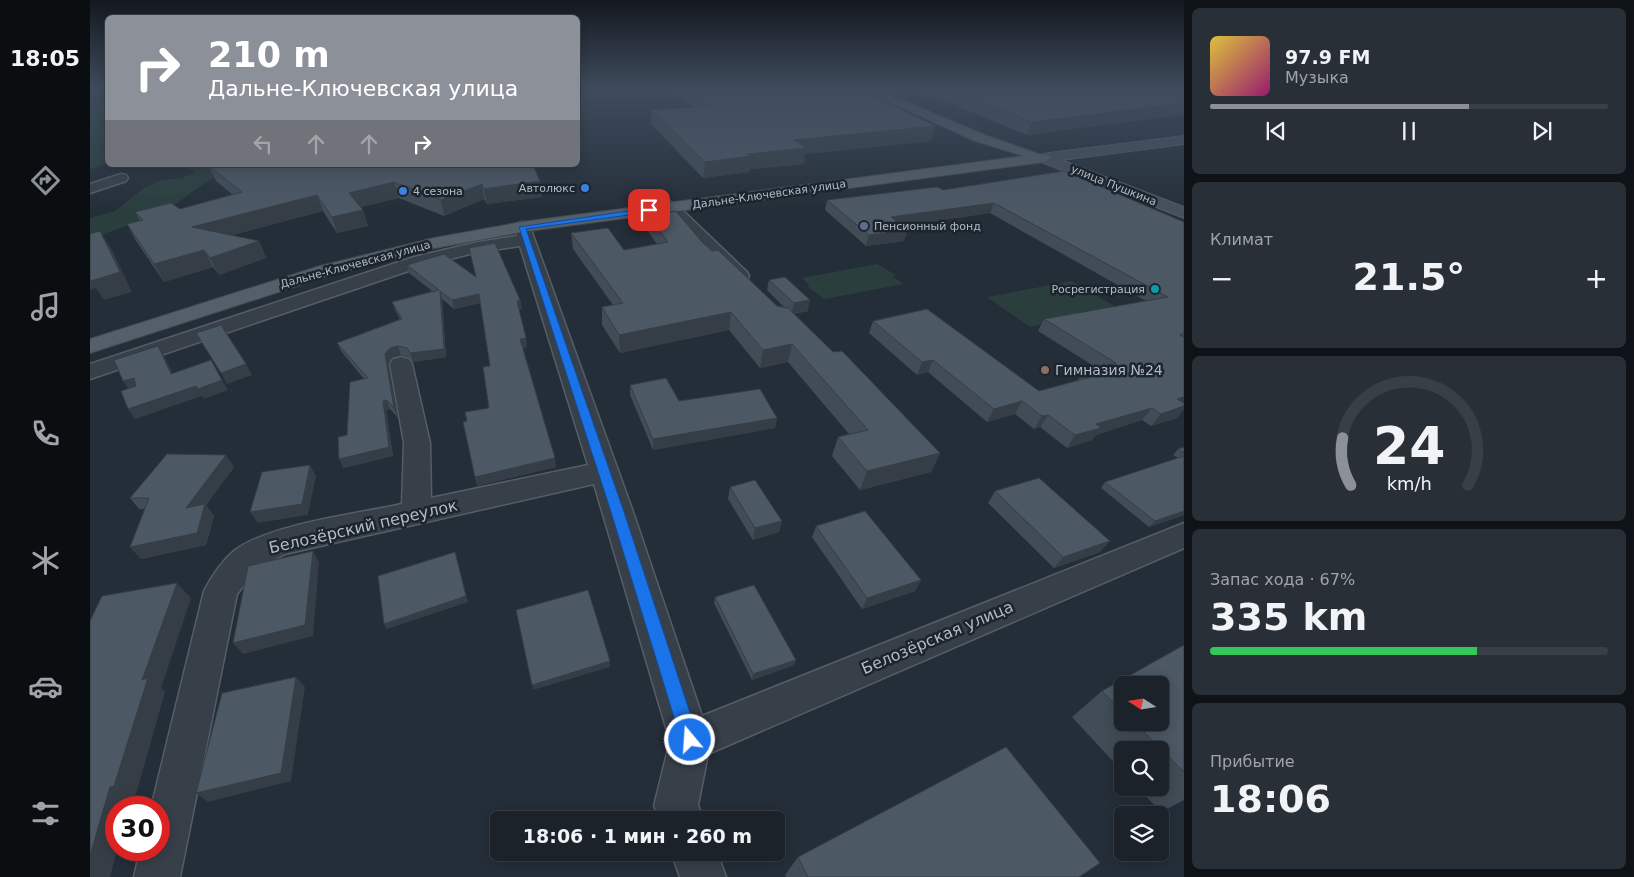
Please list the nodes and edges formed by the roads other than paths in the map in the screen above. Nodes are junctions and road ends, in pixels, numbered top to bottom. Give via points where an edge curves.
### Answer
1 (961, 130) edge
2 (982, 130) edge
3 (980, 138) junction
4 (1184, 140) edge
5 (1044, 158) junction
6 (977, 167) junction
7 (121, 178) dead end
8 (90, 189) edge
9 (671, 208) junction
10 (1184, 213) edge
11 (524, 234) junction
12 (755, 291) edge
13 (90, 346) edge
14 (401, 364) dead end
15 (90, 372) edge
16 (603, 472) junction
17 (417, 513) junction
18 (1184, 535) edge
19 (690, 740) junction
20 (678, 811) edge
21 (697, 861) edge
22 (157, 877) edge
23 (703, 877) edge

1 - 3 main road, улица Пушкина
2 - 5 main road, улица Пушкина
3 - 5 main road, улица Пушкина
3 - 6 main road via 989,151
4 - 5 main road
5 - 6 main road, Дальне-Ключевская улица
5 - 10 main road, улица Пушкина
6 - 9 main road, Дальне-Ключевская улица
7 - 8 street
9 - 11 main road, Дальне-Ключевская улица
9 - 12 street
11 - 13 main road, Дальне-Ключевская улица via 434,243 327,270
11 - 15 street via 420,261
11 - 16 street
14 - 17 street via 417,443
16 - 17 street, Белозёрский переулок
16 - 19 street
17 - 22 street, Белозёрский переулок via 281,542 247,558 231,573 221,591
18 - 19 street, Белозёрская улица
19 - 20 street via 676,806
21 - 23 street

